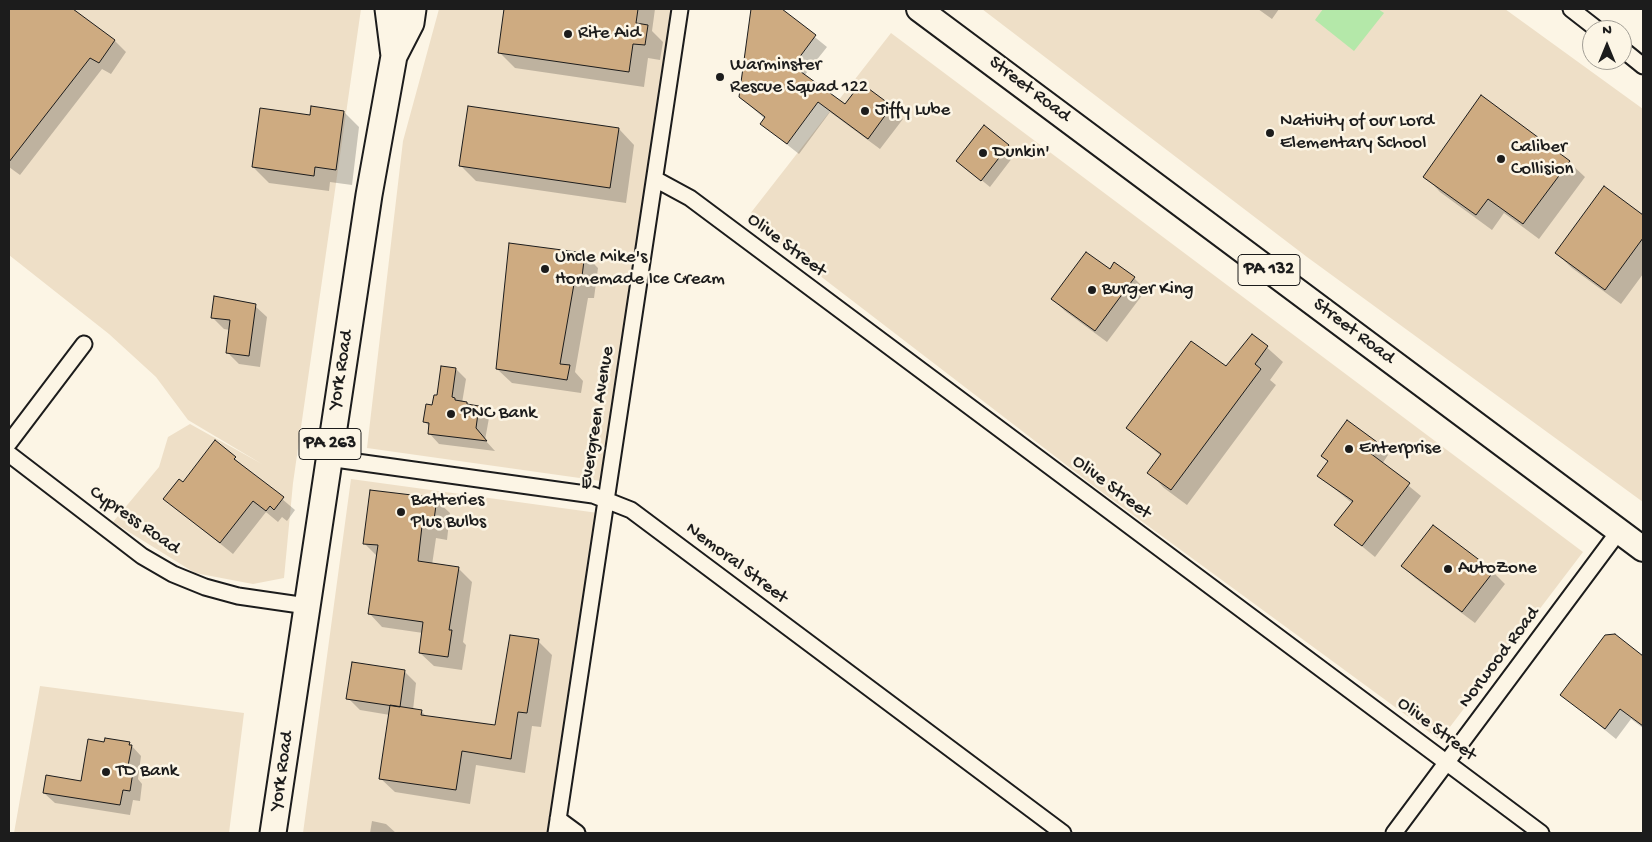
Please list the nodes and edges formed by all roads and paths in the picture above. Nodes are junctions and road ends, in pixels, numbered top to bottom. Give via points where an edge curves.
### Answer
1 (388, 9) edge
2 (413, 9) edge
3 (680, 9) edge
4 (919, 9) edge
5 (1572, 9) edge
6 (1586, 20) edge
7 (394, 56) junction
8 (1632, 57) edge
9 (1643, 66) edge
10 (654, 179) junction
11 (84, 344) dead end
12 (9, 443) edge
13 (9, 454) edge
14 (328, 458) junction
15 (606, 501) junction
16 (1619, 531) junction
17 (1643, 549) edge
18 (307, 606) junction
19 (1447, 763) junction
20 (557, 826) edge
21 (273, 833) edge
22 (577, 833) edge
23 (1063, 833) edge
24 (1394, 833) edge
25 (1541, 833) edge

1 - 7 highway, York Road / PA 263
2 - 7 highway, York Road / PA 263 via 411,23
3 - 10 street, Evergreen Avenue
4 - 16 main road, Street Road / PA 132
5 - 6 street
7 - 14 highway, York Road / PA 263 via 368,195
8 - 9 street
10 - 15 street, Evergreen Avenue
10 - 19 street, Olive Street via 690,198
11 - 12 street
13 - 18 street, Cypress Road via 142,556 173,574 238,596
14 - 15 street, Nemoral Street via 593,495
14 - 18 highway, York Road / PA 263
15 - 20 street, Evergreen Avenue
15 - 23 street, Nemoral Street via 631,510
16 - 17 main road, Street Road / PA 132
16 - 19 street, Norwood Road
18 - 21 highway, York Road / PA 263
19 - 24 street, Norwood Road
19 - 25 street, Olive Street
20 - 22 street

